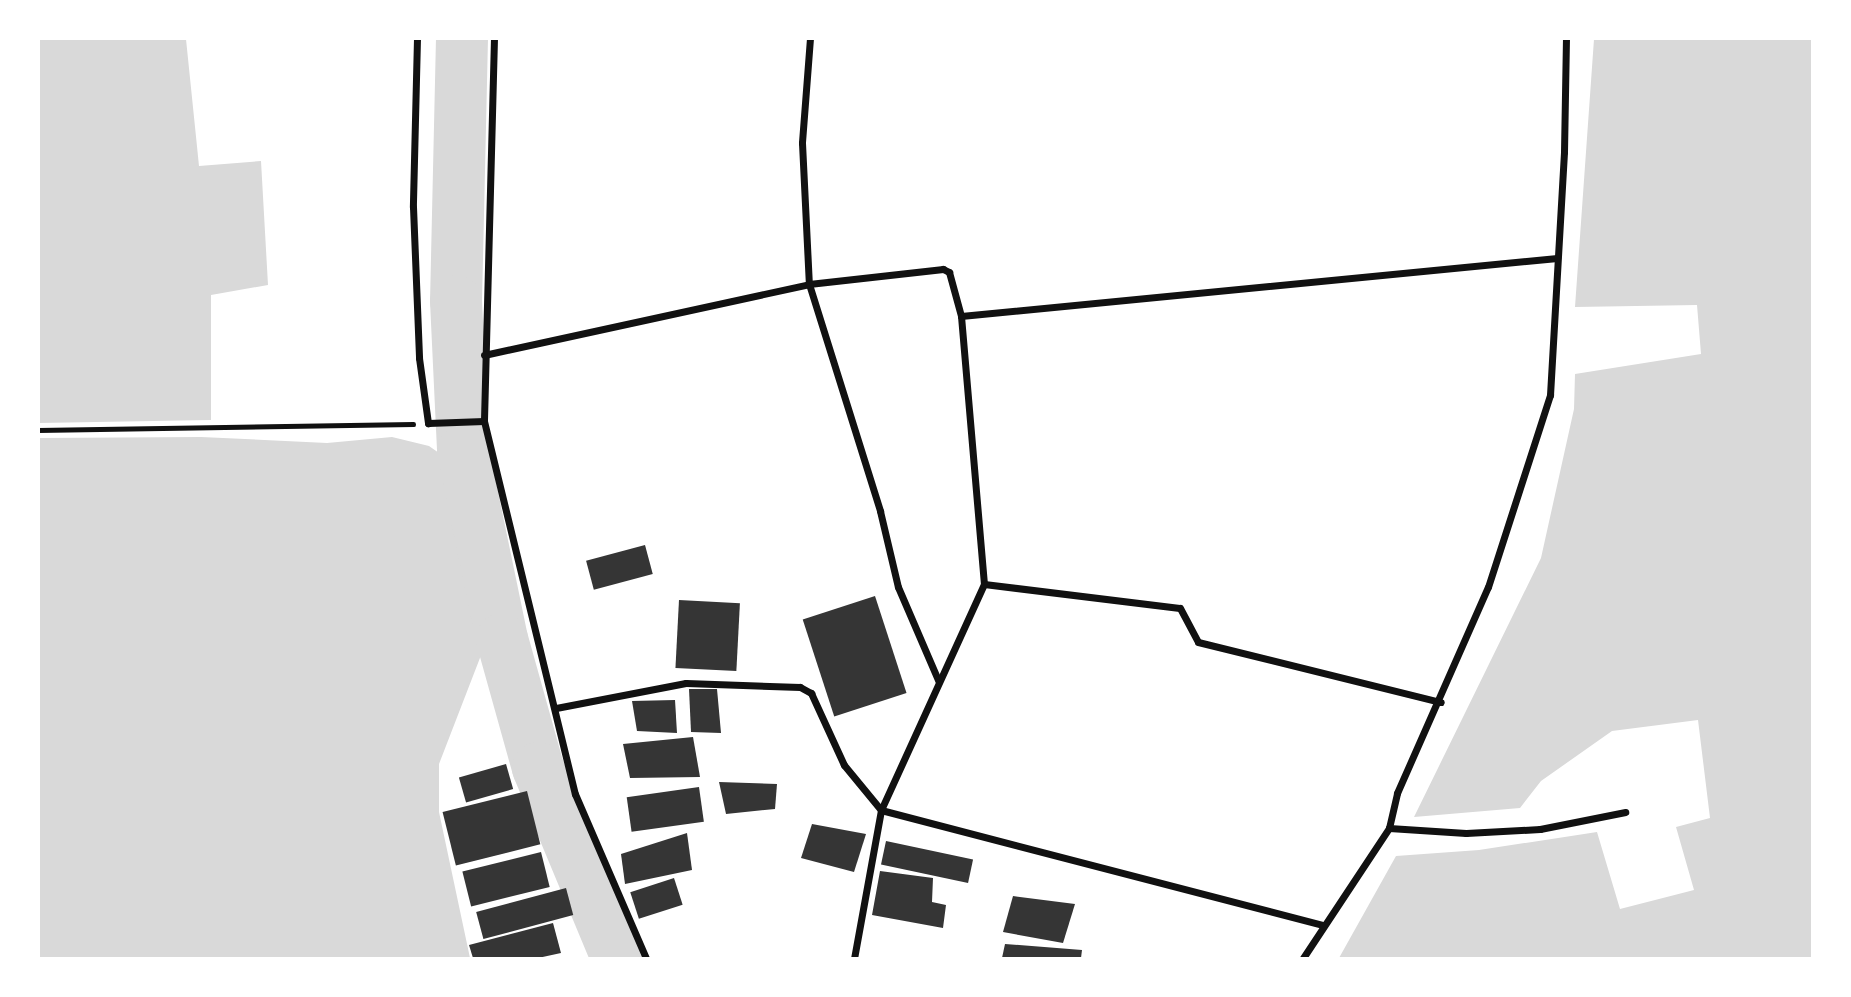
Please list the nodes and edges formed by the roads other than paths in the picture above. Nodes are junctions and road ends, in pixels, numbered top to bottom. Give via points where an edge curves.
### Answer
1 (417, 38) edge
2 (494, 38) edge
3 (810, 38) edge
4 (1566, 38) edge
5 (1556, 258) junction
6 (808, 284) junction
7 (961, 316) junction
8 (484, 355) junction
9 (484, 421) junction
10 (984, 584) junction
11 (939, 682) junction
12 (1441, 702) junction
13 (556, 708) junction
14 (881, 810) junction
15 (1625, 812) dead end
16 (1389, 828) junction
17 (1322, 925) junction
18 (646, 958) edge
19 (854, 958) edge
20 (1303, 958) edge

1 - 9 street via 413,207 419,358 428,423 451,426
2 - 8 street
3 - 6 street via 803,142
4 - 5 street
5 - 7 street
5 - 12 street via 1550,395 1488,587
6 - 7 street via 943,269 950,272
6 - 8 street
6 - 11 street via 880,511 898,587
7 - 10 street
8 - 9 street
9 - 13 street
10 - 11 street
10 - 12 street via 1180,608 1198,642
11 - 14 street
12 - 16 street via 1397,793
13 - 14 street via 686,683 800,687 811,693 844,765
13 - 18 street via 575,794
14 - 17 street
14 - 19 street
15 - 16 street via 1540,829 1466,833
16 - 17 street
17 - 20 street

